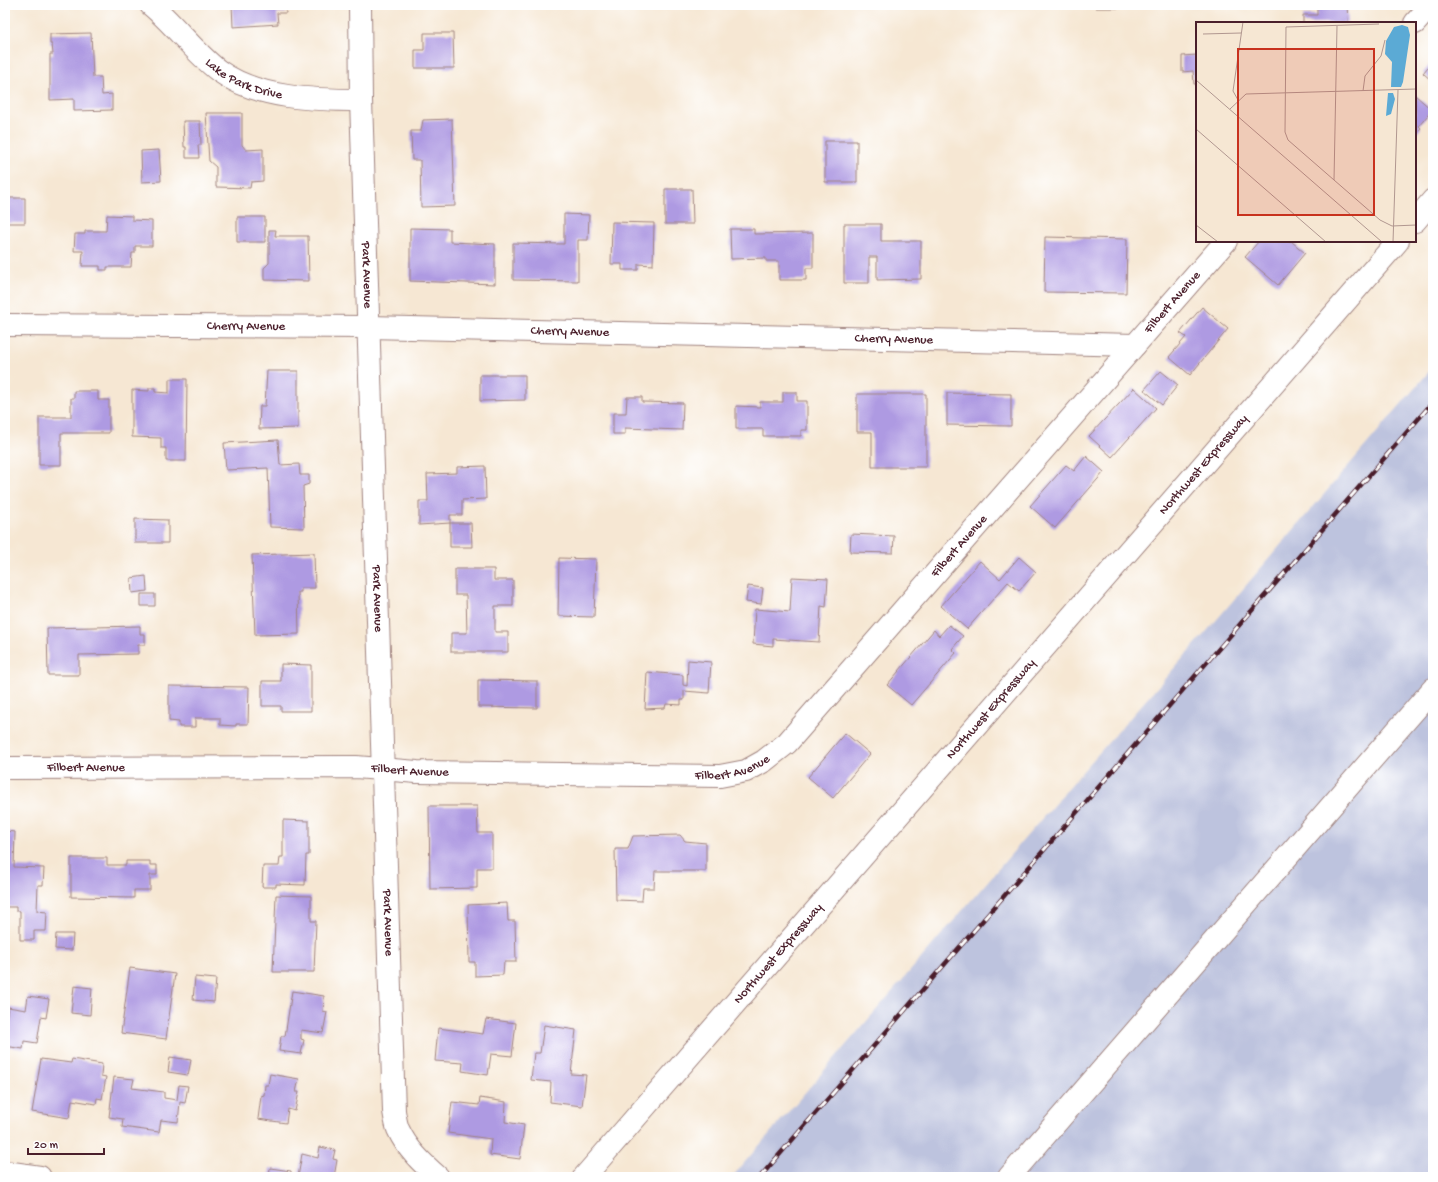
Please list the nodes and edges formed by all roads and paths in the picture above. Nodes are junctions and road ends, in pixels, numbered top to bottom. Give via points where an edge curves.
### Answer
1 (151, 5) edge
2 (360, 5) edge
3 (1431, 5) edge
4 (1416, 22) edge
5 (361, 100) junction
6 (1433, 200) edge
7 (1416, 220) edge
8 (1225, 242) edge
9 (1397, 242) edge
10 (5, 325) edge
11 (369, 327) junction
12 (1135, 345) junction
13 (1433, 689) edge
14 (5, 768) edge
15 (383, 770) junction
16 (5, 1172) edge
17 (40, 1177) edge
18 (438, 1177) edge
19 (584, 1177) edge
20 (1010, 1177) edge

1 - 5 street, Lake Park Drive via 196,51 236,81 284,96
2 - 5 street, Park Avenue
3 - 4 street
5 - 11 street, Park Avenue
6 - 7 street
8 - 12 street, Filbert Avenue
9 - 19 street, Northwest Expressway
10 - 11 street, Cherry Avenue
11 - 12 street, Cherry Avenue
11 - 15 street, Park Avenue
12 - 15 street, Filbert Avenue via 787,743 764,761 746,771 720,776
13 - 20 street
14 - 15 street, Filbert Avenue via 356,767
15 - 18 street, Park Avenue via 394,1111 398,1129 411,1152
16 - 17 street

